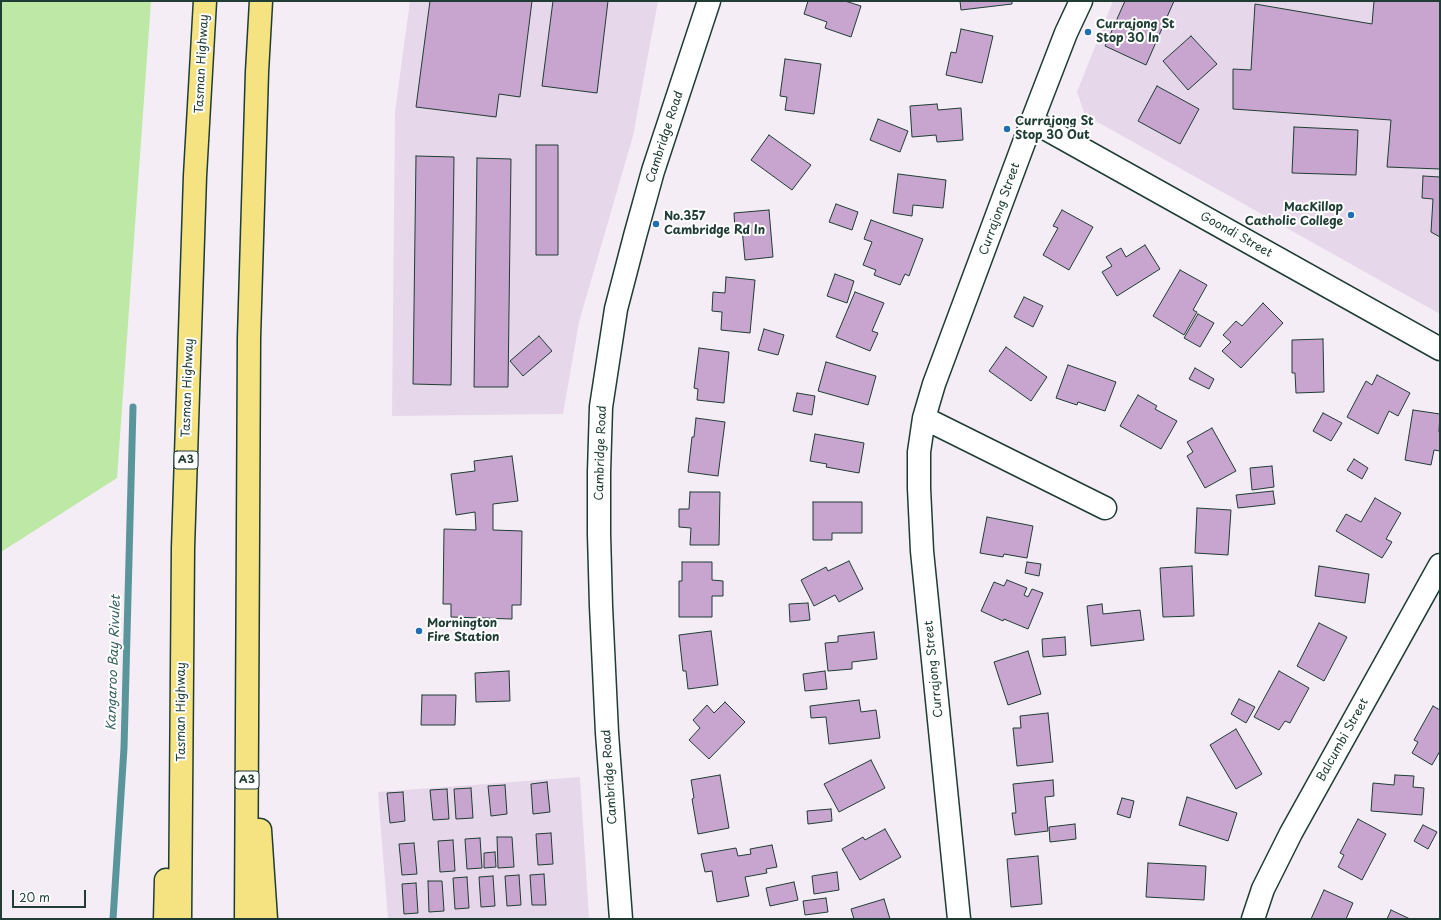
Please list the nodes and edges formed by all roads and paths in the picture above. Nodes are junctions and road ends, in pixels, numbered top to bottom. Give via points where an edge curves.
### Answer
1 (205, 1) edge
2 (261, 1) edge
3 (709, 1) edge
4 (1081, 1) edge
5 (1032, 121) junction
6 (1440, 349) edge
7 (924, 418) junction
8 (1105, 508) dead end
9 (183, 548) junction
10 (1440, 565) edge
11 (248, 642) junction
12 (164, 919) edge
13 (180, 919) edge
14 (246, 919) edge
15 (266, 919) edge
16 (621, 919) edge
17 (959, 919) edge
18 (1252, 919) edge

1 - 9 highway, Tasman Highway / A3 via 195,176
2 - 11 highway, A3 via 249,338
3 - 16 street, Cambridge Road via 653,171 635,236 616,309 601,407 601,598 607,733
4 - 5 street, Currajong Street
5 - 6 street, Goondi Street
5 - 7 street, Currajong Street via 934,384
7 - 8 street
7 - 17 street, Currajong Street via 919,452 922,551
9 - 12 highway
9 - 13 highway, Tasman Highway / A3
10 - 18 street, Balcumbi Street via 1291,833 1263,889
11 - 14 highway, A3
11 - 15 highway

